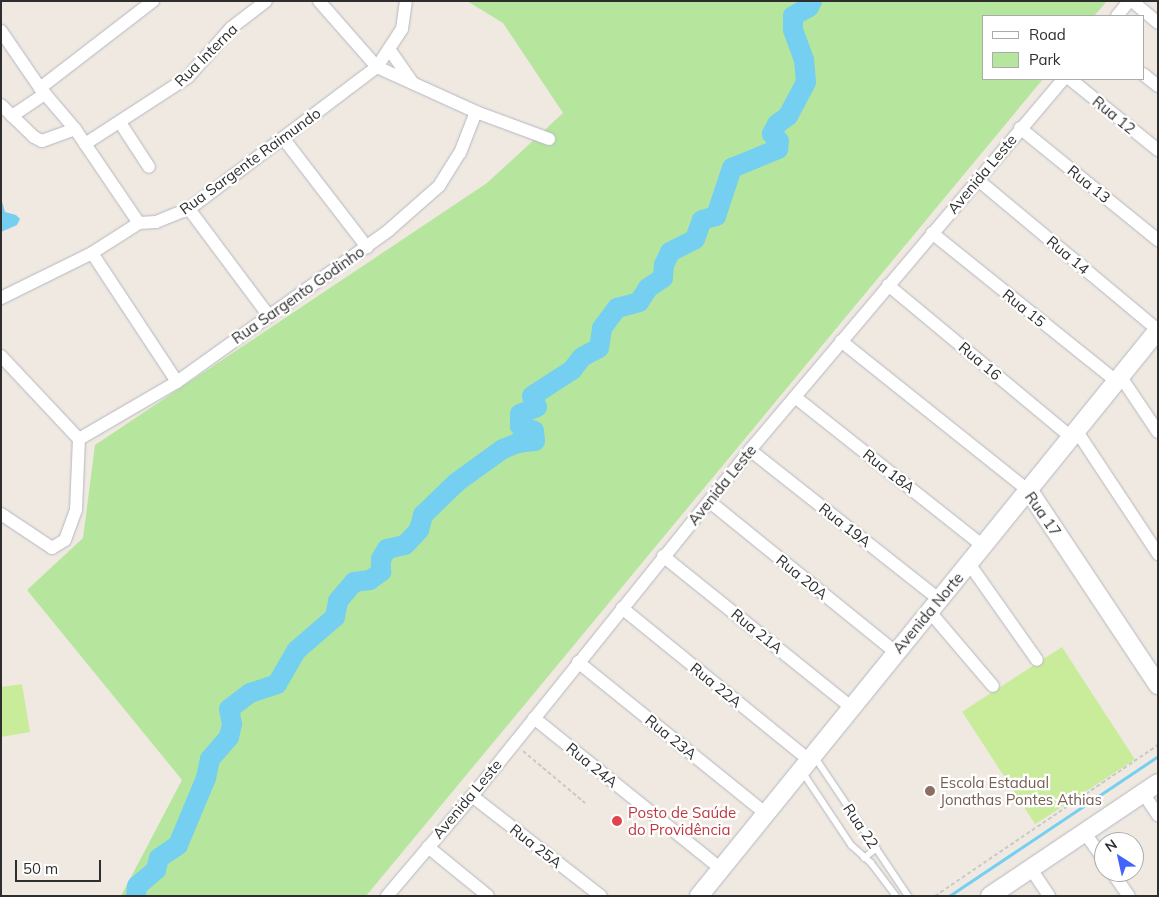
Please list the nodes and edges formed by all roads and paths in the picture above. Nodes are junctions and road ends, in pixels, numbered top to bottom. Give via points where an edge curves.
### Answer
1 (153, 1) edge
2 (266, 1) edge
3 (319, 1) edge
4 (406, 1) edge
5 (1130, 1) edge
6 (1118, 15) edge
7 (1158, 23) edge
8 (1, 31) edge
9 (389, 49) junction
10 (377, 67) junction
11 (1144, 75) edge
12 (1062, 80) edge
13 (1071, 80) edge
14 (412, 83) junction
15 (1158, 86) edge
16 (42, 91) junction
17 (1, 105) edge
18 (476, 112) junction
19 (12, 116) junction
20 (121, 124) junction
21 (1020, 128) junction
22 (75, 129) junction
23 (284, 138) junction
24 (549, 138) dead end
25 (85, 144) junction
26 (1158, 150) edge
27 (149, 167) dead end
28 (978, 180) junction
29 (189, 209) junction
30 (138, 224) junction
31 (932, 234) junction
32 (1158, 240) edge
33 (367, 246) junction
34 (92, 253) junction
35 (888, 285) junction
36 (1, 298) edge
37 (269, 316) junction
38 (1158, 330) edge
39 (841, 341) junction
40 (1, 356) edge
41 (1119, 379) junction
42 (177, 382) junction
43 (795, 397) junction
44 (1158, 432) edge
45 (1074, 434) junction
46 (79, 439) junction
47 (750, 450) junction
48 (1029, 491) junction
49 (710, 502) junction
50 (1, 514) edge
51 (983, 546) junction
52 (1158, 554) edge
53 (663, 556) junction
54 (970, 564) junction
55 (935, 606) junction
56 (622, 608) junction
57 (895, 652) junction
58 (1037, 660) dead end
59 (578, 662) junction
60 (1158, 685) edge
61 (993, 686) dead end
62 (851, 706) junction
63 (534, 718) junction
64 (513, 743) junction
65 (1158, 745) edge
66 (809, 763) junction
67 (1158, 784) edge
68 (1143, 793) junction
69 (472, 796) junction
70 (585, 803) dead end
71 (765, 813) junction
72 (1158, 815) edge
73 (1084, 832) junction
74 (1094, 846) edge
75 (428, 847) junction
76 (877, 848) junction
77 (864, 858) junction
78 (720, 868) junction
79 (1031, 869) junction
80 (1119, 882) edge
81 (387, 896) edge
82 (488, 896) edge
83 (601, 896) edge
84 (699, 896) edge
85 (896, 896) edge
86 (908, 896) edge
87 (936, 896) edge
88 (990, 896) edge
89 (1049, 896) edge
90 (1129, 896) edge

1 - 16 street
2 - 20 street, Rua Interna via 231,28 188,77
3 - 10 street
4 - 9 street, Rua Sargente Raimundo via 402,29
5 - 6 street
5 - 7 street
8 - 16 street
9 - 10 street, Rua Sargente Raimundo
9 - 14 street
10 - 14 street
10 - 23 street, Rua Sargente Raimundo
11 - 15 street
12 - 21 street, Avenida Leste
13 - 26 street, Rua 12
14 - 18 street
16 - 19 street
16 - 22 street
17 - 19 street
18 - 24 street
18 - 33 street, Rua Sargento Godinho via 460,153 439,186
19 - 22 street via 34,138 42,141
20 - 25 street, Rua Interna
20 - 27 street
21 - 28 street, Avenida Leste
21 - 32 street, Rua 13
22 - 25 street
23 - 29 street, Rua Sargente Raimundo
23 - 33 street
25 - 30 street
28 - 31 street, Avenida Leste
28 - 38 street, Rua 14
29 - 30 street, Rua Sargente Raimundo via 156,222
29 - 37 street
30 - 34 street, Rua Sargente Raimundo
31 - 35 street, Avenida Leste
31 - 41 street, Rua 15
33 - 37 street, Rua Sargento Godinho
34 - 36 street, Rua Sargente Raimundo
34 - 42 street
35 - 39 street, Avenida Leste
35 - 45 street, Rua 16
37 - 42 street, Rua Sargento Godinho
38 - 41 street, Avenida Norte
39 - 43 street, Avenida Leste
39 - 48 street, Rua 17
40 - 46 street
41 - 44 street, Rua 15
41 - 45 street, Avenida Norte
42 - 46 street, Rua Sargento Godinho
43 - 47 street, Avenida Leste
43 - 51 street, Rua 18A
45 - 48 street, Avenida Norte
45 - 52 street, Rua 16
46 - 50 street via 76,510 65,540 52,548
47 - 49 street, Avenida Leste
47 - 55 street, Rua 19A
48 - 51 street, Avenida Norte
48 - 60 street, Rua 17
49 - 53 street, Avenida Leste
49 - 57 street, Rua 20A
51 - 54 street, Avenida Norte
53 - 56 street, Avenida Leste
53 - 62 street, Rua 21A
54 - 55 street, Avenida Norte
54 - 58 street
55 - 57 street, Avenida Norte
55 - 61 street, Rua 19A
56 - 59 street, Avenida Leste
56 - 66 street, Rua 22A
57 - 62 street, Avenida Norte
59 - 63 street, Avenida Leste
59 - 71 street, Rua 23A
62 - 66 street, Avenida Norte
63 - 64 street, Avenida Leste
63 - 78 street, Rua 24A
64 - 69 street, Avenida Leste
64 - 70 path
65 - 87 path
66 - 71 street, Avenida Norte
66 - 76 lane, Rua 22
66 - 77 lane, Rua 22 via 851,845
67 - 68 street
68 - 72 street
68 - 73 street
69 - 75 street, Avenida Leste
69 - 83 street, Rua 25A
71 - 78 street, Avenida Norte
73 - 74 street
73 - 79 street
75 - 81 street, Avenida Leste
75 - 82 street
76 - 77 lane
76 - 86 lane, Rua 22
77 - 85 lane, Rua 22
78 - 84 street, Avenida Norte
79 - 88 street
79 - 89 street
80 - 90 street

